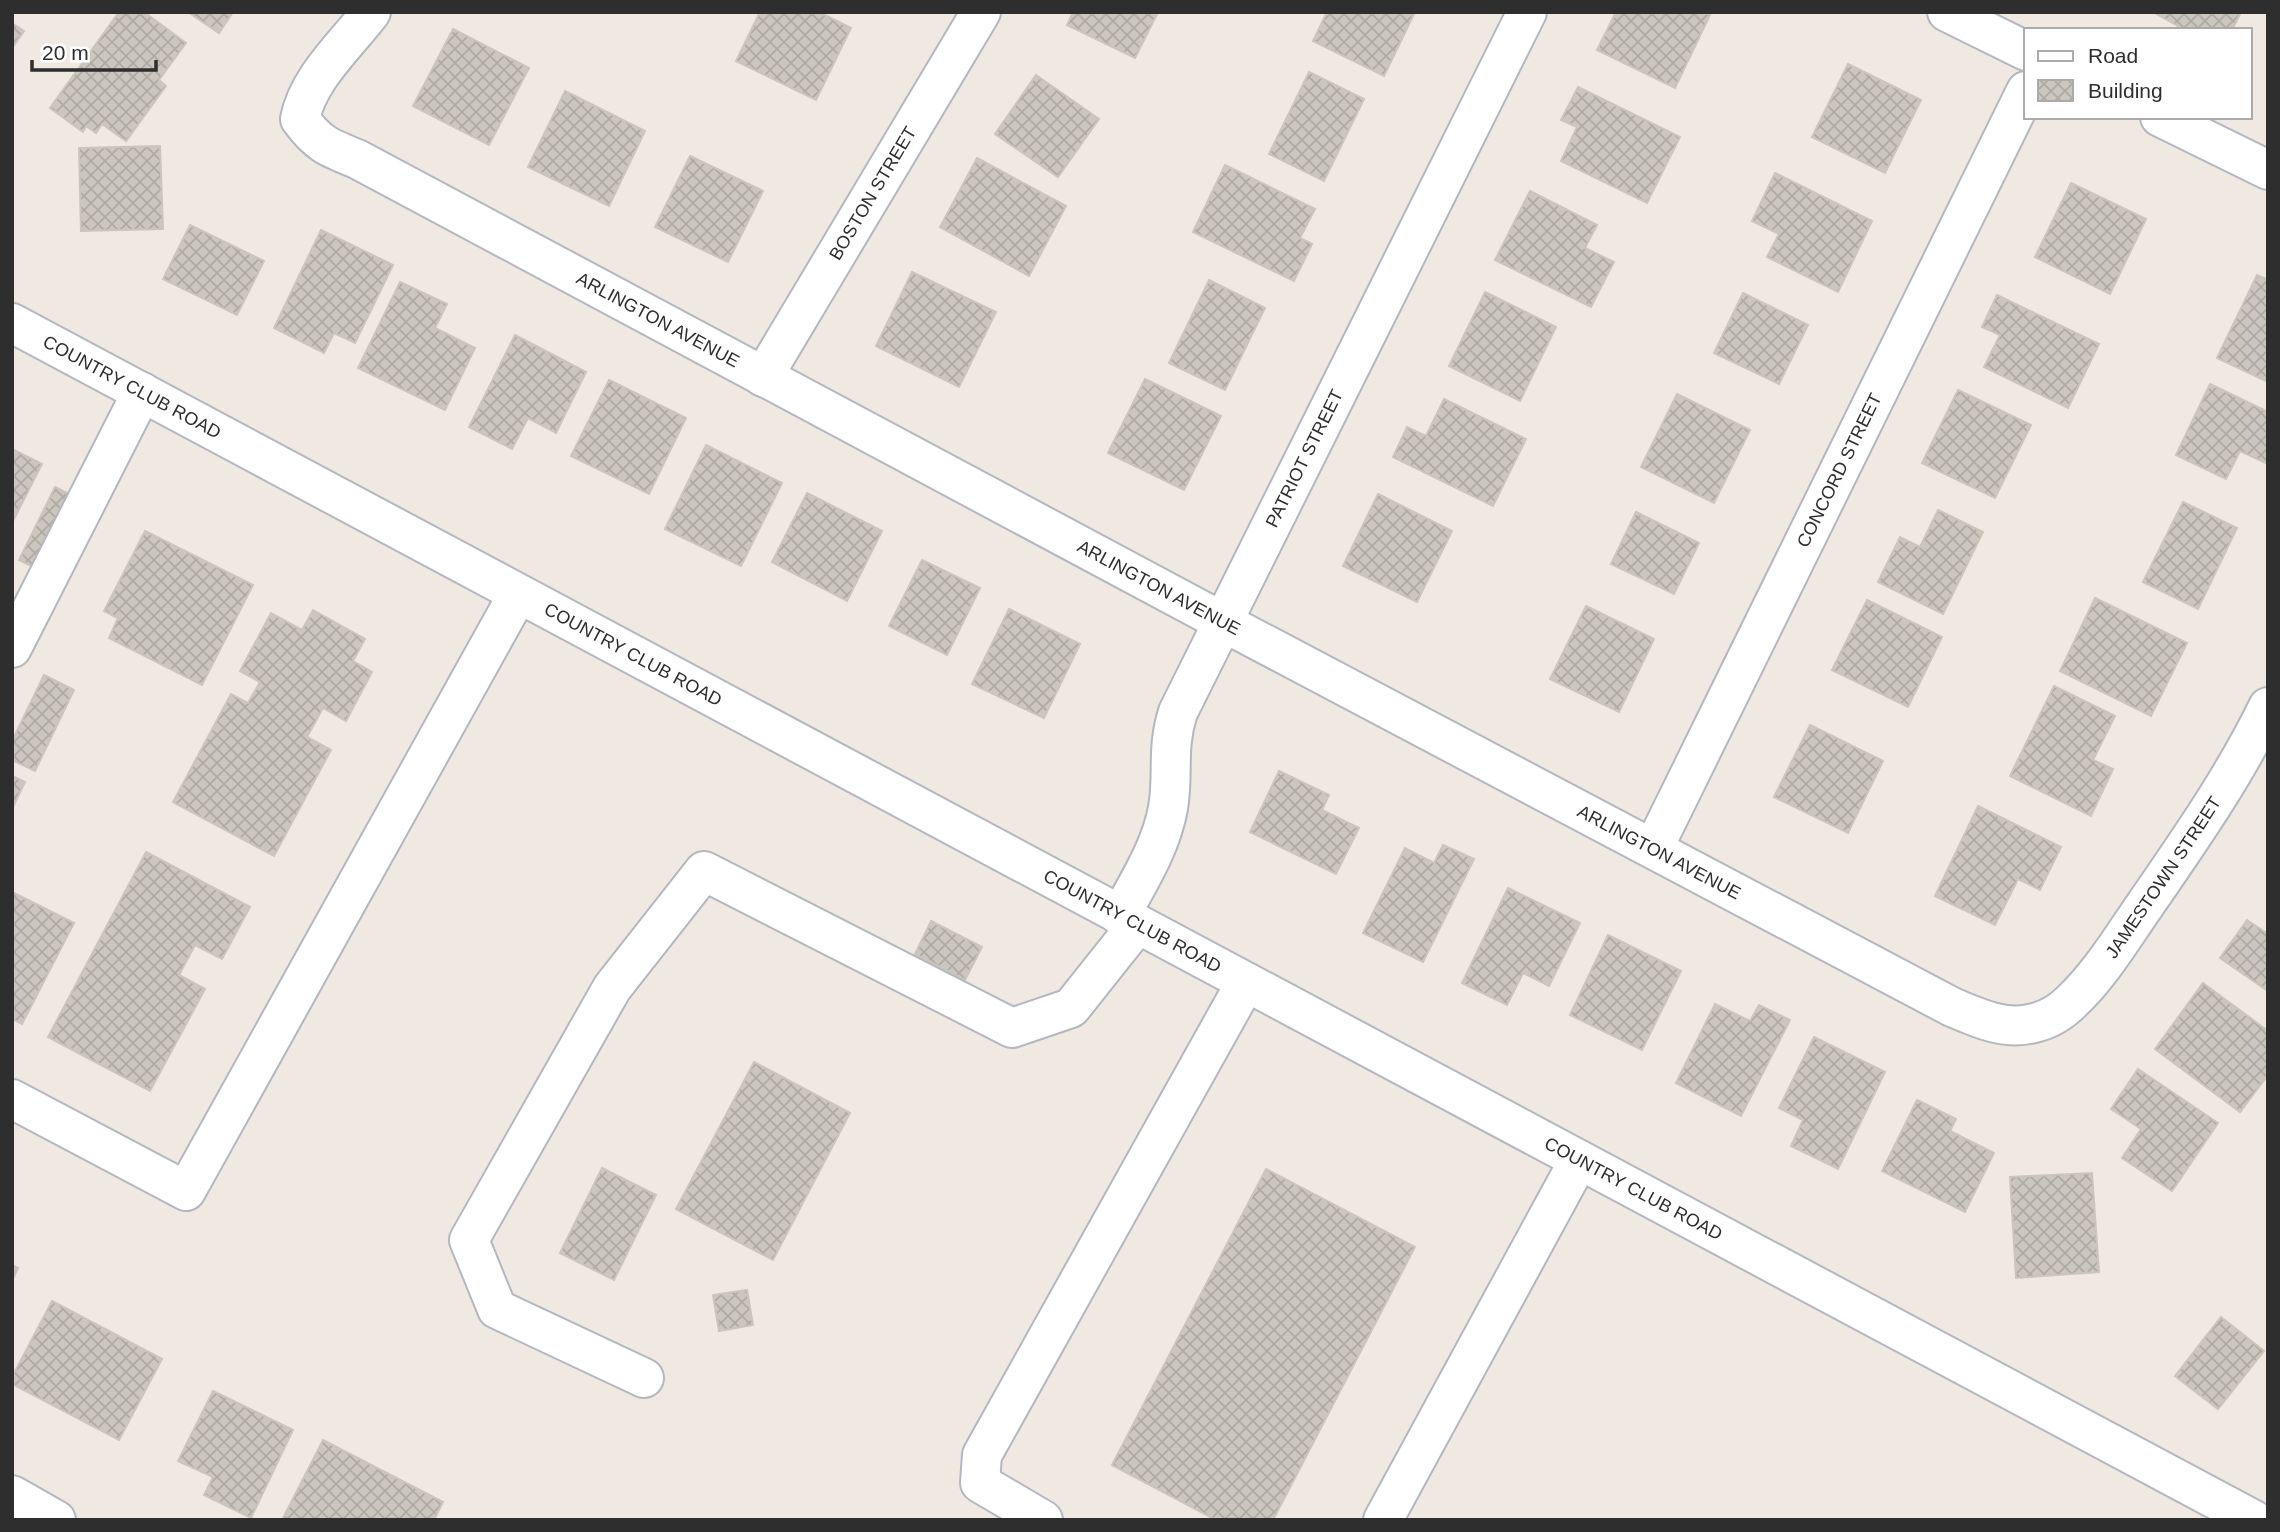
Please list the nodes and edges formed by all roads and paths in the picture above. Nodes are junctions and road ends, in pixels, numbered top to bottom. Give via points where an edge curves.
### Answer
1 (371, 12) edge
2 (981, 12) edge
3 (1527, 12) edge
4 (1947, 12) edge
5 (2024, 50) edge
6 (2024, 95) edge
7 (2164, 119) edge
8 (2268, 170) edge
9 (12, 323) edge
10 (763, 377) junction
11 (142, 392) junction
12 (518, 594) junction
13 (1223, 622) junction
14 (12, 648) edge
15 (2268, 707) edge
16 (1653, 849) junction
17 (1128, 920) junction
18 (1246, 982) junction
19 (2033, 1024) joint
20 (12, 1099) edge
21 (1579, 1160) junction
22 (644, 1378) dead end
23 (12, 1495) edge
24 (56, 1520) edge
25 (1043, 1520) edge
26 (1383, 1520) edge
27 (2254, 1520) edge

1 - 10 street, ARLINGTON AVENUE via 303,104 300,119 314,138
2 - 10 street, BOSTON STREET
3 - 13 street, PATRIOT STREET
4 - 5 street
6 - 16 street, CONCORD STREET
7 - 8 street
9 - 11 street, COUNTRY CLUB ROAD
10 - 13 street, ARLINGTON AVENUE
11 - 12 street, COUNTRY CLUB ROAD
11 - 14 street
12 - 17 street, COUNTRY CLUB ROAD
12 - 20 street via 186,1191
13 - 16 street, ARLINGTON AVENUE
13 - 17 street, PATRIOT STREET via 1178,712 1171,734 1164,827
15 - 19 street, JAMESTOWN STREET via 2199,827 2105,963 2071,1002
16 - 19 street, ARLINGTON AVENUE via 1952,1007 1985,1021
17 - 18 street, COUNTRY CLUB ROAD
17 - 22 street, PATRIOT STREET via 1070,1008 1012,1028 704,871 612,988 468,1240 497,1309
18 - 21 street, COUNTRY CLUB ROAD
18 - 25 street via 982,1455 979,1483
21 - 26 street
21 - 27 street, COUNTRY CLUB ROAD
23 - 24 street

